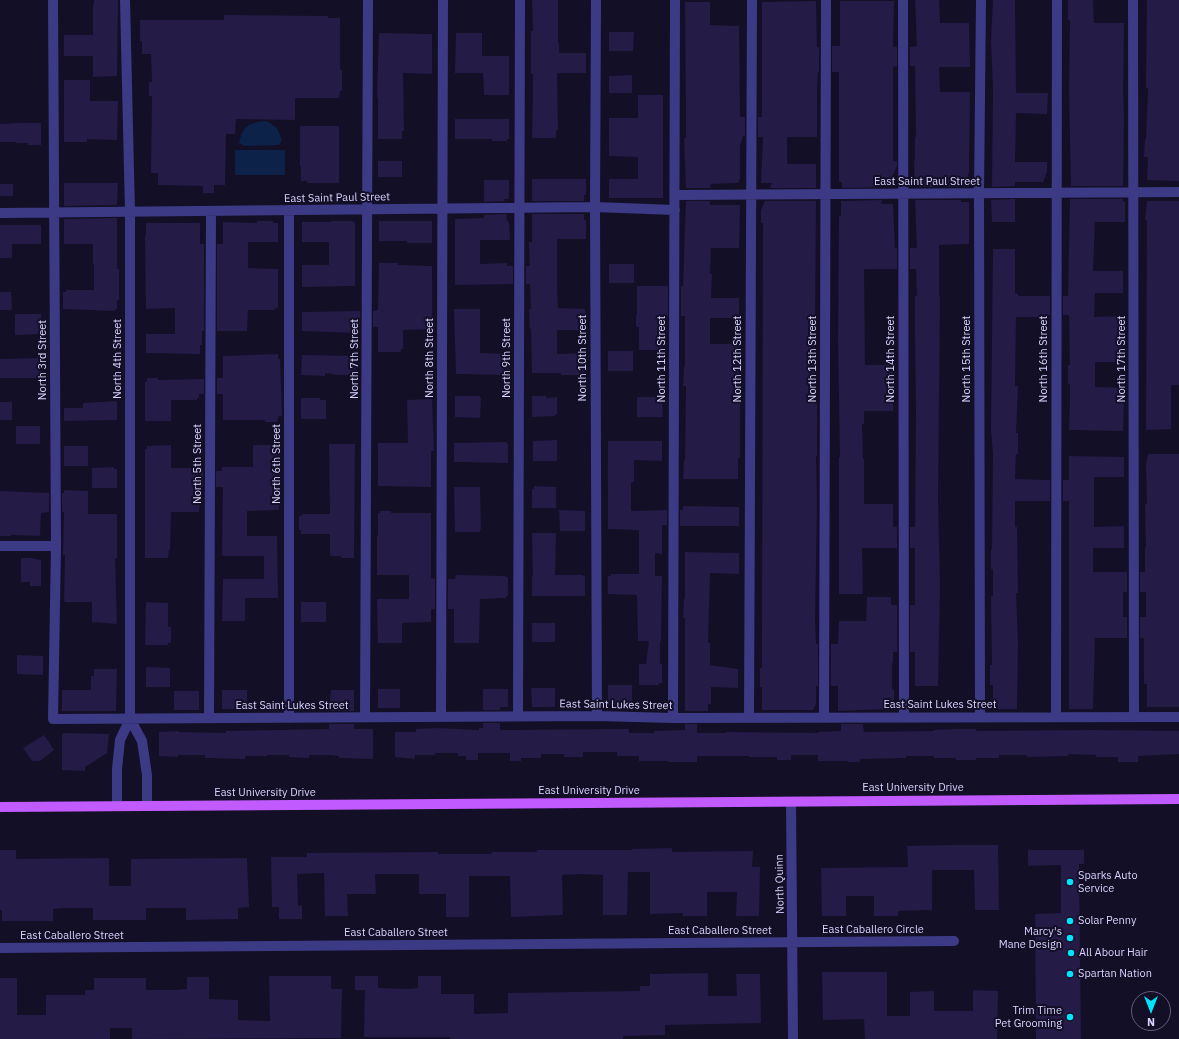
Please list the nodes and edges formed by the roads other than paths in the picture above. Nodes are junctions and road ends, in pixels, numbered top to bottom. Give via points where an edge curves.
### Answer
1 (53, 0) edge
2 (125, 0) edge
3 (368, 0) edge
4 (442, 0) edge
5 (520, 0) edge
6 (596, 0) edge
7 (676, 0) edge
8 (752, 0) edge
9 (826, 0) edge
10 (902, 0) edge
11 (981, 0) edge
12 (1057, 0) edge
13 (1133, 0) edge
14 (1179, 192) edge
15 (979, 193) junction
16 (1056, 193) junction
17 (1134, 193) junction
18 (751, 194) junction
19 (826, 194) junction
20 (903, 194) junction
21 (675, 195) junction
22 (595, 207) junction
23 (519, 208) junction
24 (442, 209) junction
25 (289, 210) junction
26 (367, 210) junction
27 (675, 210) junction
28 (211, 211) junction
29 (54, 212) junction
30 (130, 212) junction
31 (0, 213) edge
32 (0, 546) edge
33 (56, 546) junction
34 (441, 716) junction
35 (518, 716) junction
36 (597, 716) junction
37 (365, 717) junction
38 (748, 717) junction
39 (824, 717) junction
40 (904, 717) junction
41 (980, 717) junction
42 (1056, 717) junction
43 (1134, 717) junction
44 (1179, 717) edge
45 (209, 718) junction
46 (289, 718) junction
47 (673, 718) junction
48 (53, 719) joint
49 (130, 719) junction
50 (1179, 799) edge
51 (791, 802) junction
52 (117, 806) junction
53 (147, 806) junction
54 (0, 807) edge
55 (954, 941) dead end
56 (793, 942) junction
57 (0, 948) edge
58 (793, 1039) edge

1 - 29 street, North 3rd Street
2 - 30 street, North 4th Street
3 - 26 street, North 7th Street
4 - 24 street, North 8th Street
5 - 23 street, North 9th Street
6 - 22 street, North 10th Street
7 - 21 street, North 11th Street
8 - 18 street, North 12th Street
9 - 19 street, North 13th Street
10 - 20 street, North 14th Street
11 - 15 street, North 15th Street
12 - 16 street, North 16th Street
13 - 17 street, North 17th Street
14 - 17 street, East Saint Paul Street
15 - 16 street, East Saint Paul Street
15 - 20 street, East Saint Paul Street
15 - 41 street, North 15th Street
16 - 17 street, East Saint Paul Street
16 - 42 street, North 16th Street
17 - 43 street, North 17th Street
18 - 19 street, East Saint Paul Street
18 - 21 street, East Saint Paul Street
18 - 38 street, North 12th Street
19 - 20 street, East Saint Paul Street
19 - 39 street, North 13th Street
20 - 40 street, North 14th Street
21 - 27 street, North 11th Street
22 - 23 street, East Saint Paul Street
22 - 27 street, East Saint Paul Street
22 - 36 street, North 10th Street
23 - 24 street, East Saint Paul Street
23 - 35 street, North 9th Street
24 - 26 street, East Saint Paul Street
24 - 34 street, North 8th Street
25 - 26 street, East Saint Paul Street
25 - 28 street, East Saint Paul Street
25 - 46 street, North 6th Street
26 - 37 street, North 7th Street
27 - 47 street, North 11th Street
28 - 30 street, East Saint Paul Street
28 - 45 street, North 5th Street
29 - 30 street, East Saint Paul Street
29 - 31 street, East Saint Paul Street
29 - 33 street, North 3rd Street
30 - 49 street, North 4th Street
32 - 33 street
33 - 48 street, North 3rd Street
34 - 35 street, East Saint Lukes Street
34 - 37 street, East Saint Lukes Street
35 - 36 street, East Saint Lukes Street
36 - 47 street, East Saint Lukes Street
37 - 46 street, East Saint Lukes Street
38 - 39 street, East Saint Lukes Street
38 - 47 street, East Saint Lukes Street
39 - 40 street, East Saint Lukes Street
40 - 41 street, East Saint Lukes Street
41 - 42 street, East Saint Lukes Street
42 - 43 street, East Saint Lukes Street
43 - 44 street, East Saint Lukes Street
45 - 46 street, East Saint Lukes Street
45 - 49 street, East Saint Lukes Street
48 - 49 street, East Saint Lukes Street
49 - 52 street, North 4th Street via 120,740
49 - 53 street, North 4th Street via 142,741 147,775
50 - 51 main road, East University Drive
51 - 53 main road, East University Drive
51 - 56 street, North Quinn
52 - 53 main road, East University Drive
52 - 54 main road, East University Drive
55 - 56 street, East Caballero Circle
56 - 57 street, East Caballero Street
56 - 58 street, North Quinn

